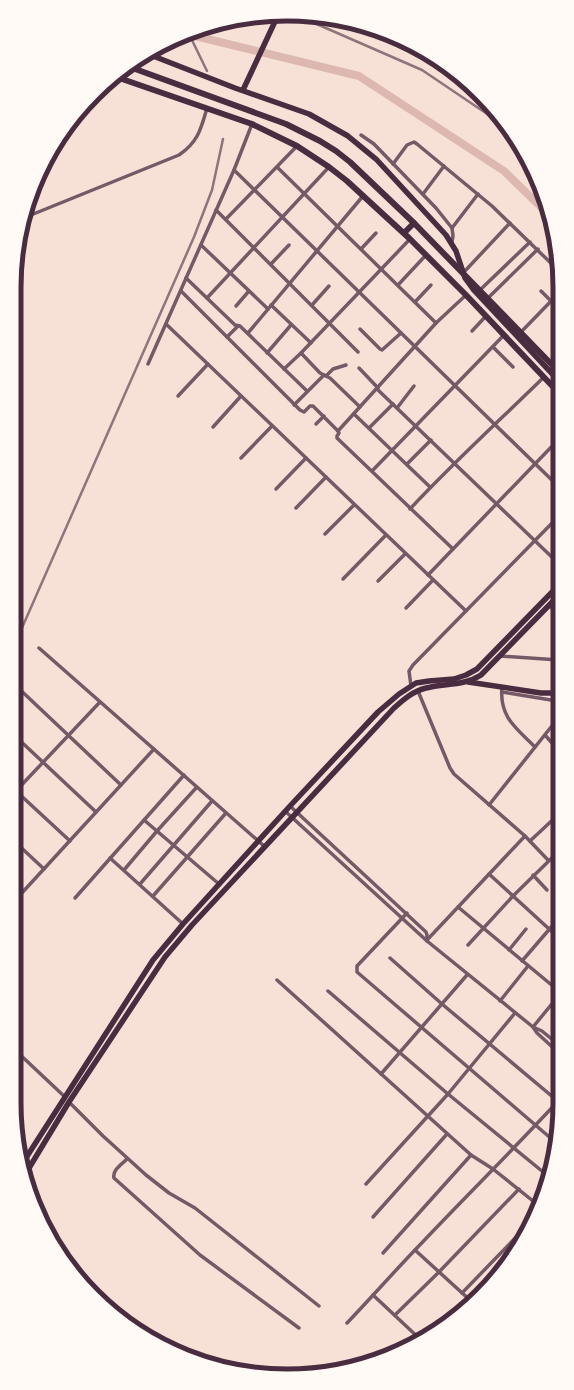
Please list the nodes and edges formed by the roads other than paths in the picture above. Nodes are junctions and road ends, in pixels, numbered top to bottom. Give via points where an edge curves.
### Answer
1 (275, 22) edge
2 (155, 57) edge
3 (134, 70) edge
4 (122, 79) edge
5 (243, 90) junction
6 (207, 108) junction
7 (252, 124) junction
8 (361, 135) dead end
9 (297, 146) junction
10 (393, 164) junction
11 (444, 166) junction
12 (277, 167) junction
13 (329, 167) junction
14 (234, 170) junction
15 (254, 190) junction
16 (304, 194) junction
17 (423, 194) junction
18 (478, 194) junction
19 (363, 196) junction
20 (216, 210) junction
21 (31, 214) edge
22 (282, 217) junction
23 (226, 219) junction
24 (414, 222) junction
25 (510, 223) junction
26 (337, 226) junction
27 (452, 228) junction
28 (376, 233) dead end
29 (404, 233) junction
30 (410, 239) junction
31 (452, 242) junction
32 (530, 242) junction
33 (201, 245) junction
34 (289, 245) dead end
35 (254, 247) junction
36 (361, 249) junction
37 (317, 250) junction
38 (538, 250) junction
39 (426, 255) junction
40 (271, 264) junction
41 (552, 264) edge
42 (382, 269) junction
43 (464, 272) junction
44 (230, 273) junction
45 (186, 278) junction
46 (290, 283) junction
47 (398, 285) junction
48 (431, 285) dead end
49 (329, 286) dead end
50 (480, 290) junction
51 (181, 291) junction
52 (249, 291) junction
53 (541, 291) dead end
54 (360, 292) junction
55 (466, 295) junction
56 (207, 298) junction
57 (488, 298) junction
58 (551, 301) joint
59 (415, 302) junction
60 (271, 305) junction
61 (312, 305) junction
62 (236, 306) dead end
63 (268, 309) junction
64 (486, 316) junction
65 (330, 323) junction
66 (436, 323) junction
67 (166, 324) junction
68 (292, 325) junction
69 (238, 326) junction
70 (360, 329) dead end
71 (472, 331) dead end
72 (520, 332) junction
73 (248, 333) junction
74 (402, 333) junction
75 (504, 335) junction
76 (227, 338) junction
77 (311, 343) junction
78 (415, 346) junction
79 (493, 347) junction
80 (358, 352) dead end
81 (268, 353) junction
82 (301, 353) junction
83 (148, 364) dead end
84 (208, 364) junction
85 (346, 365) dead end
86 (553, 366) edge
87 (512, 367) dead end
88 (359, 368) dead end
89 (284, 369) junction
90 (553, 375) edge
91 (325, 376) junction
92 (544, 377) junction
93 (456, 385) junction
94 (414, 386) dead end
95 (553, 387) edge
96 (378, 388) junction
97 (308, 391) junction
98 (178, 396) dead end
99 (241, 396) junction
100 (294, 404) junction
101 (393, 404) junction
102 (360, 407) junction
103 (397, 408) junction
104 (354, 414) junction
105 (324, 416) junction
106 (316, 424) dead end
107 (496, 424) junction
108 (272, 426) junction
109 (416, 426) junction
110 (213, 427) dead end
111 (369, 428) junction
112 (338, 431) junction
113 (430, 440) junction
114 (553, 445) edge
115 (392, 451) junction
116 (241, 458) dead end
117 (306, 458) junction
118 (454, 462) junction
119 (536, 463) junction
120 (406, 464) junction
121 (372, 471) junction
122 (326, 477) junction
123 (553, 481) edge
124 (430, 487) junction
125 (276, 489) dead end
126 (497, 504) junction
127 (354, 505) junction
128 (296, 508) dead end
129 (410, 509) junction
130 (553, 522) edge
131 (326, 534) dead end
132 (386, 535) junction
133 (535, 540) junction
134 (453, 549) junction
135 (405, 554) junction
136 (553, 558) edge
137 (428, 575) junction
138 (342, 579) dead end
139 (433, 580) junction
140 (378, 581) dead end
141 (553, 591) edge
142 (553, 601) edge
143 (549, 605) junction
144 (406, 608) dead end
145 (553, 609) edge
146 (466, 611) junction
147 (39, 648) dead end
148 (500, 656) junction
149 (553, 660) edge
150 (471, 673) junction
151 (475, 679) junction
152 (467, 682) junction
153 (411, 686) junction
154 (21, 690) edge
155 (502, 690) junction
156 (418, 691) junction
157 (553, 693) edge
158 (553, 700) edge
159 (100, 702) junction
160 (553, 725) edge
161 (69, 735) junction
162 (545, 735) junction
163 (21, 742) edge
164 (553, 744) edge
165 (535, 747) junction
166 (154, 749) junction
167 (43, 762) junction
168 (184, 776) junction
169 (23, 783) joint
170 (21, 785) edge
171 (121, 785) junction
172 (196, 788) junction
173 (21, 797) edge
174 (212, 801) junction
175 (489, 805) junction
176 (290, 806) junction
177 (96, 812) junction
178 (226, 812) junction
179 (285, 812) junction
180 (296, 812) junction
181 (291, 817) junction
182 (144, 820) junction
183 (553, 820) edge
184 (157, 831) junction
185 (525, 836) junction
186 (70, 841) junction
187 (258, 841) junction
188 (530, 841) junction
189 (174, 845) junction
190 (264, 846) junction
191 (21, 848) edge
192 (553, 855) edge
193 (187, 857) junction
194 (110, 858) junction
195 (548, 860) junction
196 (44, 869) junction
197 (124, 870) junction
198 (489, 874) junction
199 (533, 875) junction
200 (140, 884) junction
201 (219, 884) junction
202 (547, 890) dead end
203 (21, 894) edge
204 (153, 896) junction
205 (513, 896) junction
206 (75, 898) dead end
207 (458, 907) junction
208 (407, 913) junction
209 (402, 919) junction
210 (183, 924) junction
211 (553, 926) edge
212 (483, 928) junction
213 (526, 930) dead end
214 (549, 930) junction
215 (553, 933) edge
216 (427, 941) junction
217 (468, 946) dead end
218 (509, 950) junction
219 (390, 958) dead end
220 (522, 961) junction
221 (528, 966) junction
222 (467, 975) junction
223 (277, 980) dead end
224 (553, 986) edge
225 (328, 991) dead end
226 (553, 999) edge
227 (500, 1001) junction
228 (442, 1004) junction
229 (515, 1013) junction
230 (533, 1027) junction
231 (422, 1028) junction
232 (553, 1040) edge
233 (553, 1042) edge
234 (490, 1044) junction
235 (550, 1046) junction
236 (553, 1048) edge
237 (400, 1053) junction
238 (21, 1055) edge
239 (469, 1068) junction
240 (381, 1074) junction
241 (448, 1094) junction
242 (553, 1096) edge
243 (67, 1100) junction
244 (553, 1108) edge
245 (427, 1116) junction
246 (536, 1125) junction
247 (447, 1134) junction
248 (551, 1138) edge
249 (33, 1147) junction
250 (514, 1149) junction
251 (39, 1150) junction
252 (471, 1155) junction
253 (27, 1158) edge
254 (127, 1159) junction
255 (29, 1168) edge
256 (493, 1169) junction
257 (544, 1173) edge
258 (366, 1184) dead end
259 (519, 1189) junction
260 (534, 1202) edge
261 (373, 1217) dead end
262 (517, 1236) edge
263 (414, 1250) junction
264 (383, 1253) dead end
265 (439, 1272) junction
266 (462, 1292) junction
267 (373, 1295) junction
268 (468, 1298) edge
269 (319, 1306) dead end
270 (395, 1315) junction
271 (347, 1323) dead end
272 (299, 1328) dead end
273 (416, 1335) edge

1 - 5 main road
2 - 5 main road
3 - 24 highway via 286,124 320,140 350,162
4 - 6 highway
5 - 31 main road via 309,114 348,136 376,159
6 - 7 highway
6 - 21 street via 197,137 179,155
7 - 9 highway
7 - 14 street
8 - 10 street via 374,144
9 - 12 street
9 - 13 highway
10 - 11 street via 407,145 414,142
10 - 17 street
11 - 17 street
11 - 18 street
12 - 15 street
12 - 16 street
13 - 16 street
13 - 19 highway
14 - 15 street
14 - 20 street
15 - 22 street
15 - 23 street
16 - 22 street
16 - 26 street
17 - 27 street
18 - 25 street
18 - 27 street
19 - 26 street
19 - 29 highway
20 - 23 street
20 - 33 street
22 - 35 street
22 - 37 street
23 - 35 street
24 - 29 highway
24 - 43 highway
25 - 32 street
25 - 43 street
26 - 36 street
26 - 37 street
27 - 31 street
28 - 36 street
29 - 30 highway
30 - 39 highway
30 - 42 street
31 - 43 main road
32 - 38 street
32 - 50 street
33 - 44 street
33 - 45 street
34 - 40 street
35 - 40 street
35 - 44 street
36 - 42 street
37 - 46 street
37 - 54 street
38 - 41 street
38 - 57 street
39 - 47 street
39 - 55 highway
40 - 46 street
42 - 47 street
42 - 54 street
43 - 50 highway
43 - 90 main road via 472,289
44 - 52 street
44 - 56 street
45 - 51 street
45 - 56 street
46 - 60 street
46 - 61 street
47 - 59 street
48 - 59 street
49 - 61 street
50 - 57 highway
51 - 67 street
51 - 76 street
52 - 62 street
52 - 63 street
53 - 58 street
54 - 65 street
54 - 74 street
55 - 64 highway
55 - 66 street
56 - 69 street
57 - 72 highway
58 - 72 street
59 - 66 street
60 - 63 street
60 - 68 street
61 - 65 street
63 - 73 street
64 - 71 street
64 - 75 highway
65 - 77 street
65 - 80 street
66 - 78 street
67 - 83 street
67 - 84 street
68 - 77 street
68 - 81 street
69 - 73 street
69 - 76 street
70 - 74 street via 382,350
72 - 86 highway
73 - 81 street
74 - 78 street
75 - 79 street
75 - 92 highway
76 - 100 street
77 - 82 street
78 - 93 street
78 - 96 street
79 - 87 street
79 - 93 street
81 - 89 street
82 - 89 street
82 - 91 street
84 - 98 street
84 - 99 street
85 - 91 street via 333,369
88 - 96 street
89 - 97 street
91 - 97 street
91 - 102 street
92 - 95 highway
92 - 107 street
93 - 107 street
93 - 109 street
94 - 103 street
96 - 101 street
96 - 102 street
97 - 100 street
99 - 108 street
99 - 110 street
100 - 105 street via 302,412 313,406
101 - 103 street
101 - 111 street
102 - 104 street
103 - 109 street
104 - 111 street
104 - 112 street
105 - 106 street
105 - 112 street
107 - 118 street
107 - 119 street
108 - 116 street
108 - 117 street
109 - 113 street
109 - 115 street
111 - 115 street
112 - 121 street via 337,438
113 - 118 street
113 - 120 street
114 - 119 street
115 - 120 street
115 - 121 street
117 - 122 street
117 - 125 street
118 - 124 street
118 - 126 street
119 - 123 street
119 - 126 street
120 - 124 street
121 - 129 street
122 - 127 street
122 - 128 street
124 - 129 street
126 - 133 street
126 - 134 street
127 - 131 street
127 - 132 street
129 - 134 street
130 - 133 street
132 - 135 street
132 - 138 street
133 - 136 street
133 - 146 street
134 - 137 street
135 - 137 street
135 - 140 street
137 - 139 street
139 - 144 street
139 - 146 street
141 - 150 main road via 482,665
142 - 143 main road
143 - 145 street
143 - 148 main road
146 - 153 street via 411,667
147 - 159 street
148 - 149 street
148 - 151 main road
150 - 151 main road
150 - 153 main road via 454,679 429,681
151 - 152 main road
152 - 155 main road
152 - 156 main road
153 - 176 main road via 378,712
154 - 161 street
155 - 157 main road
155 - 158 street
155 - 165 street via 501,699 506,716
156 - 175 street via 450,768
156 - 180 main road via 409,695 386,715
159 - 161 street
159 - 166 street
160 - 162 street
161 - 167 street
161 - 171 street
162 - 164 street
162 - 165 street
163 - 167 street
165 - 175 street
166 - 168 street
166 - 171 street
167 - 169 street
167 - 177 street
168 - 172 street
168 - 182 street
169 - 170 street
171 - 177 street
172 - 174 street
172 - 184 street
173 - 186 street
174 - 178 street
174 - 189 street
175 - 185 street
176 - 179 main road
176 - 180 street
177 - 186 street
178 - 187 street
178 - 193 street
179 - 181 street
179 - 187 main road
180 - 181 main road
180 - 208 street
181 - 190 main road
181 - 209 street
182 - 184 street
182 - 194 street
183 - 188 street
184 - 189 street
184 - 197 street
185 - 188 street
185 - 198 street
186 - 196 street
187 - 190 street
187 - 201 main road
188 - 195 street
189 - 193 street
189 - 200 street
190 - 243 main road via 165,957
191 - 196 street
192 - 195 street
193 - 201 street
193 - 204 street
194 - 197 street
194 - 206 street
195 - 199 street
196 - 203 street
197 - 200 street
198 - 205 street
198 - 207 street
199 - 202 street
199 - 205 street
200 - 204 street
201 - 210 main road
204 - 210 street
205 - 212 street
205 - 214 street
207 - 212 street
207 - 216 street
208 - 209 street
208 - 216 street via 426,932
209 - 216 street
209 - 231 street via 356,969 358,974
210 - 243 main road via 144,973
211 - 214 street
212 - 217 street
212 - 218 street
213 - 218 street
214 - 215 street
214 - 220 street
216 - 222 street
218 - 220 street
219 - 228 street
220 - 221 street
221 - 224 street
221 - 227 street
222 - 227 street
222 - 228 street
223 - 240 street
225 - 237 street
226 - 230 street
227 - 229 street
228 - 231 street
228 - 234 street
229 - 230 street
229 - 234 street
230 - 232 street via 540,1029
230 - 235 street
231 - 237 street
231 - 239 street
233 - 235 street
234 - 239 street
234 - 242 street
235 - 236 street
237 - 240 street
237 - 241 street
238 - 243 street
239 - 241 street
239 - 246 street
240 - 245 street
241 - 245 street
241 - 250 street
243 - 249 main road
243 - 251 main road
243 - 254 street
244 - 246 street
245 - 247 street
245 - 258 street
246 - 248 street
246 - 250 street
247 - 252 street
247 - 261 street
249 - 251 main road
249 - 253 main road
250 - 256 street
250 - 257 street
251 - 255 main road
252 - 256 street
252 - 264 street
254 - 269 street via 169,1193 195,1208
254 - 272 street via 115,1171 114,1178 200,1255
256 - 259 street
256 - 263 street
259 - 260 street
259 - 265 street
262 - 266 street
263 - 265 street
263 - 267 street
265 - 266 street
265 - 270 street
266 - 268 street
267 - 270 street
267 - 271 street
270 - 273 street

